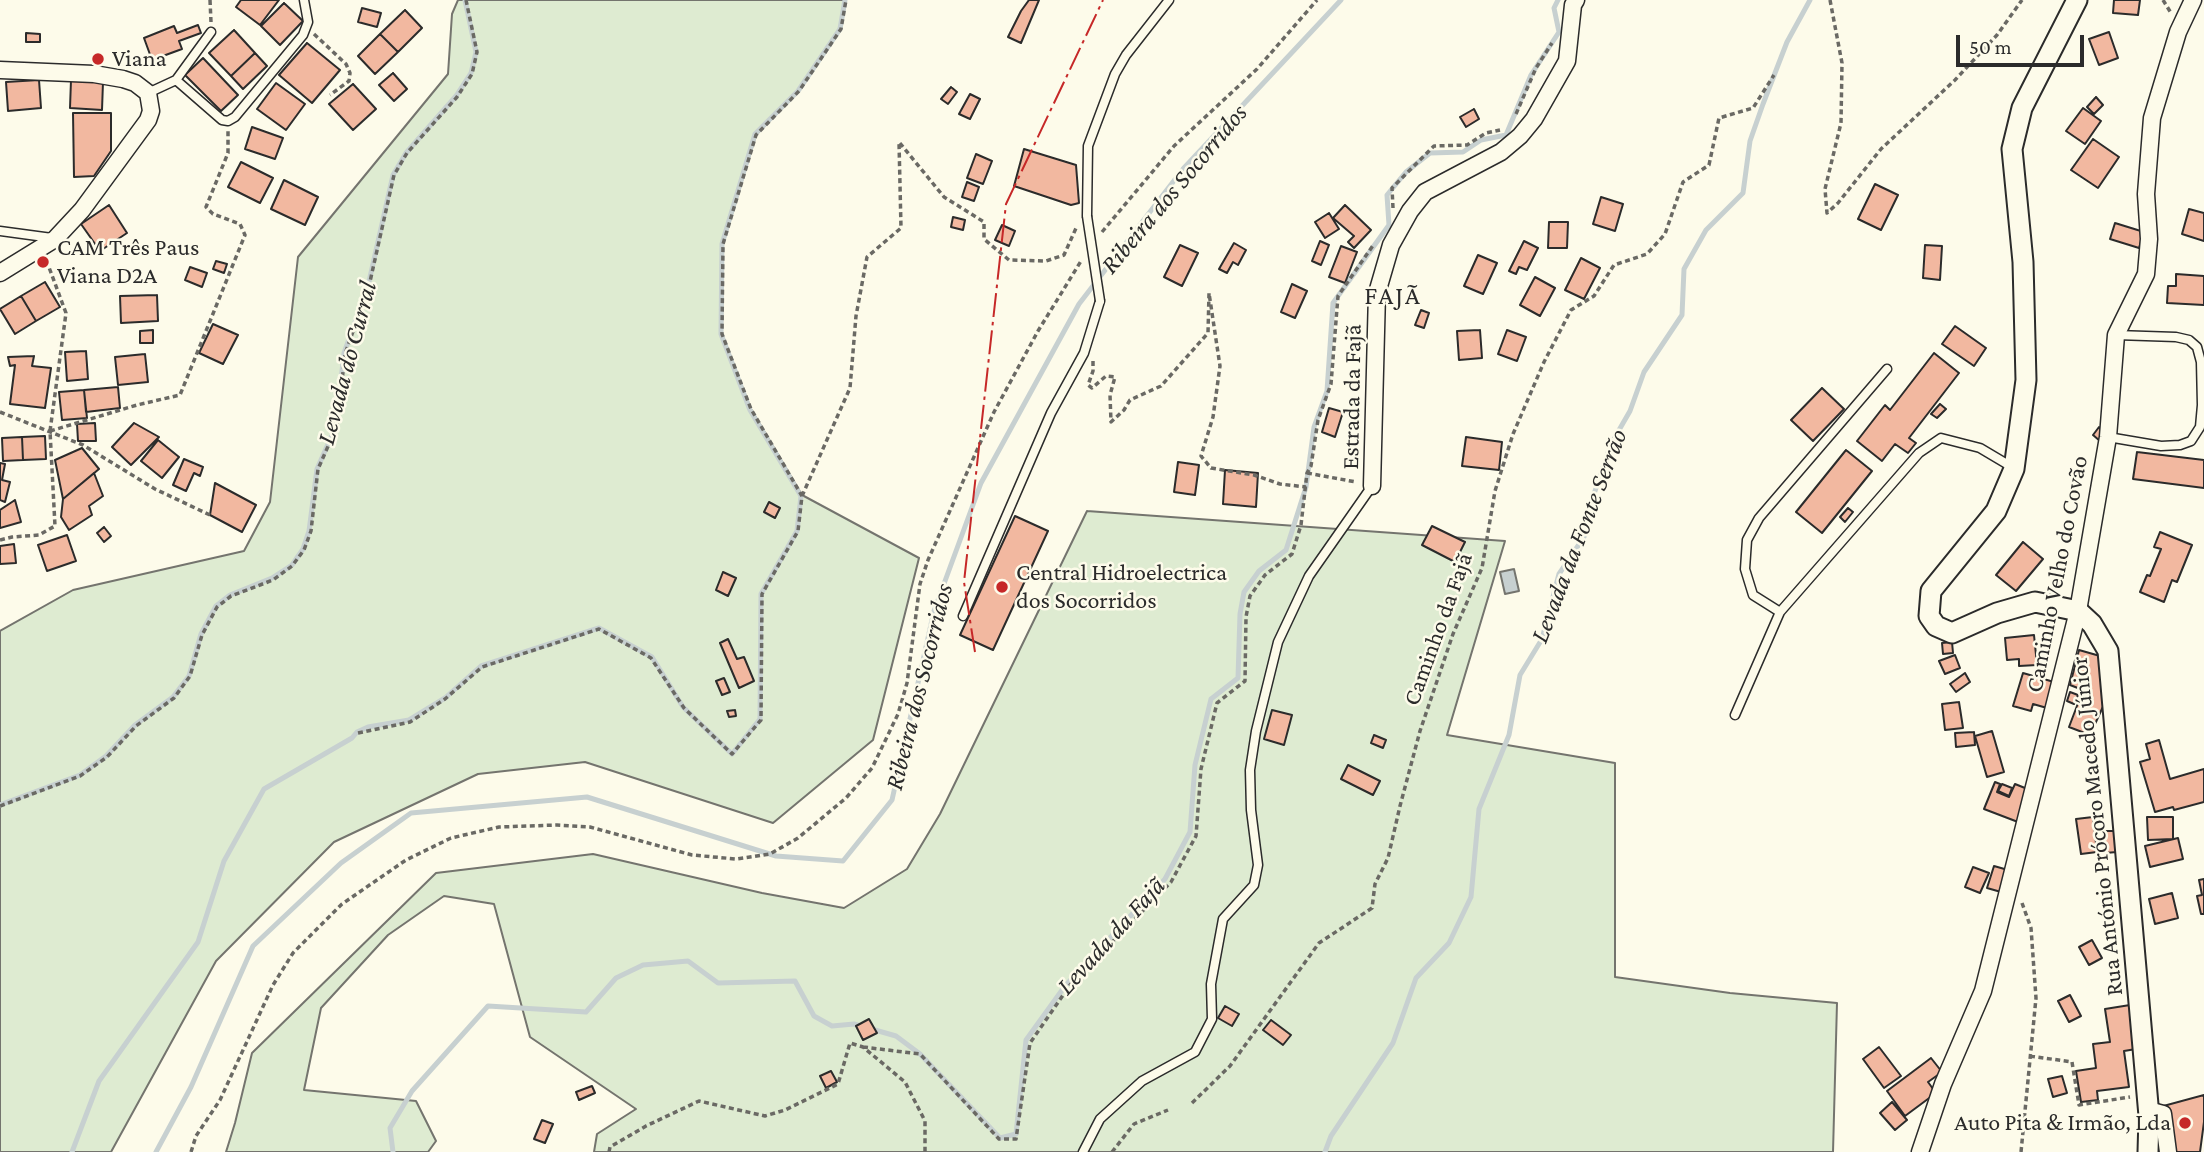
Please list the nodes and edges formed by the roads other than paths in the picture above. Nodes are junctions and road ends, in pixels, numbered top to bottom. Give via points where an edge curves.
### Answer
1 (304, 0) edge
2 (1170, 0) edge
3 (1576, 0) edge
4 (2077, 0) edge
5 (2193, 0) edge
6 (211, 32) road end
7 (0, 71) edge
8 (176, 80) junction
9 (148, 93) junction
10 (0, 231) edge
11 (48, 243) junction
12 (0, 273) edge
13 (2116, 335) junction
14 (1887, 369) dead end
15 (2108, 438) junction
16 (2014, 469) junction
17 (1372, 486) joint
18 (2078, 611) junction
19 (1780, 612) junction
20 (963, 616) dead end
21 (1735, 715) dead end
22 (2148, 1110) junction
23 (1083, 1152) edge
24 (1920, 1152) edge
25 (2148, 1152) edge
26 (2168, 1152) edge

1 - 8 lane via 307,29 235,117 222,120
2 - 20 lane, bridge via 1115,74 1088,146 1087,216 1100,301 1084,353 1051,413
3 - 17 street, Estrada da Fajã via 1567,61 1534,119 1501,152 1425,192 1391,245 1377,293
4 - 16 street via 2022,108 2012,149 2023,262 2026,380
5 - 13 street, Caminho Velho do Covão via 2178,32 2152,118 2146,274
6 - 8 lane
7 - 9 street via 94,74 135,83
8 - 9 lane
9 - 11 street via 148,120 82,210
10 - 11 lane
11 - 12 street
13 - 15 street, Caminho Velho do Covão
13 - 15 lane via 2176,337 2197,347 2201,416 2191,441 2180,445
14 - 19 lane via 1759,518 1747,540 1745,569 1753,595
15 - 18 street, Caminho Velho do Covão
16 - 18 street via 1996,511 1931,591 1928,616 1936,626 1952,632 2035,602
16 - 19 lane via 1980,449 1941,439 1919,453
17 - 23 lane, Estrada da Fajã via 1309,576 1278,642 1250,769 1258,865 1254,885 1223,919 1211,984 1212,1019 1195,1052 1142,1081 1100,1119
18 - 22 street, Rua António Prócoro Macedo Júnior via 2108,651
18 - 24 street, Caminho Velho do Covão via 1983,991
19 - 21 lane
22 - 25 street, Rua António Prócoro Macedo Júnior
22 - 26 street via 2163,1114

